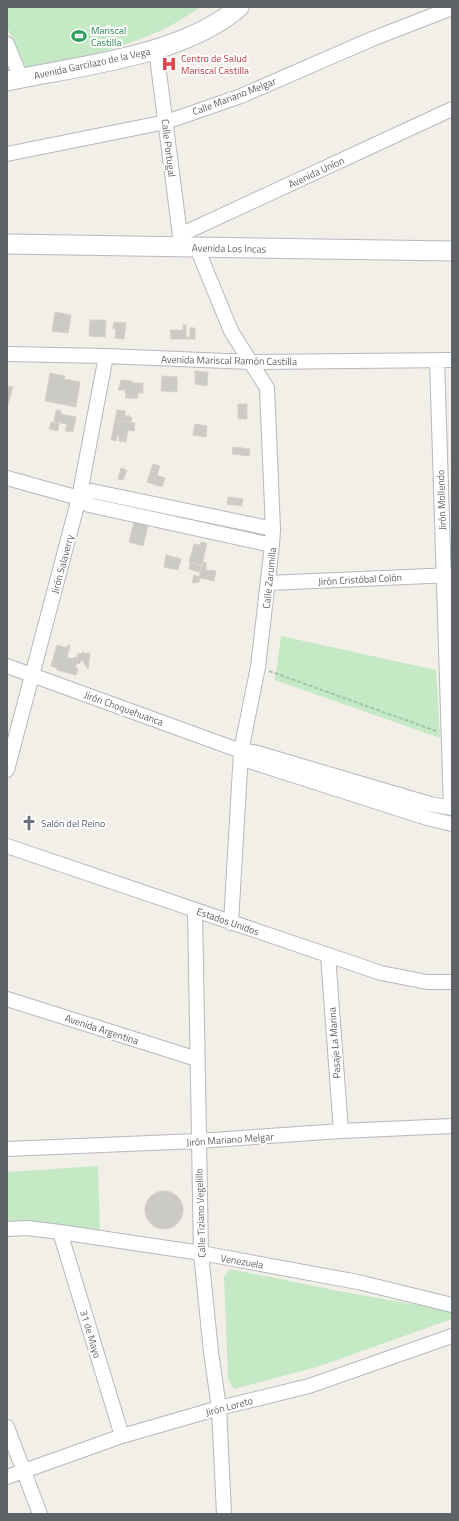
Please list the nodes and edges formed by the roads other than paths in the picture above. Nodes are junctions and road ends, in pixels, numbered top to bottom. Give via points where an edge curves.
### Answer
1 (239, 7) edge
2 (452, 8) edge
3 (7, 44) edge
4 (156, 49) junction
5 (14, 80) edge
6 (452, 109) edge
7 (166, 122) junction
8 (7, 154) edge
9 (186, 243) junction
10 (7, 244) edge
11 (452, 251) edge
12 (7, 354) edge
13 (106, 356) junction
14 (436, 360) junction
15 (452, 360) edge
16 (250, 362) junction
17 (7, 478) edge
18 (79, 498) junction
19 (273, 529) junction
20 (272, 545) junction
21 (448, 575) edge
22 (268, 583) junction
23 (7, 666) edge
24 (33, 675) junction
25 (450, 711) edge
26 (241, 751) junction
27 (7, 770) edge
28 (452, 808) edge
29 (452, 824) edge
30 (7, 846) edge
31 (194, 910) junction
32 (231, 923) junction
33 (328, 955) junction
34 (452, 982) edge
35 (7, 999) edge
36 (197, 1059) junction
37 (452, 1126) edge
38 (341, 1131) junction
39 (198, 1141) junction
40 (7, 1149) edge
41 (7, 1229) edge
42 (60, 1232) junction
43 (200, 1253) junction
44 (452, 1305) edge
45 (452, 1336) edge
46 (219, 1408) junction
47 (7, 1427) edge
48 (122, 1436) junction
49 (23, 1471) junction
50 (7, 1477) edge
51 (40, 1514) edge
52 (224, 1514) edge

1 - 4 street, Avenida Garcilazo de la Vega via 198,34
2 - 7 street, Calle Mariano Melgar via 372,39 241,96
3 - 5 street
4 - 5 street, Avenida Garcilazo de la Vega
4 - 7 street, Calle Portugal
6 - 9 street, Avenida Uníon
7 - 8 street, Calle Mariano Melgar
7 - 9 street, Calle Portugal
9 - 10 street, Avenida Los Incas
9 - 11 street, Avenida Los Incas
9 - 16 street, Calle Zarumilla via 230,331
12 - 13 street, Avenida Mariscal Ramón Castilla
13 - 16 street, Avenida Mariscal Ramón Castilla
13 - 18 street, Jirón Salaverry
14 - 15 street, Avenida Mariscal Ramón Castilla
14 - 16 street, Avenida Mariscal Ramón Castilla
14 - 21 street, Jirón Mollendo
16 - 19 street, Calle Zarumilla via 266,388
17 - 18 street
18 - 19 street via 92,491
18 - 20 street via 88,505
18 - 24 street, Jirón Salaverry
19 - 20 street, Calle Zarumilla
20 - 22 street, Calle Zarumilla
21 - 22 street, Jirón Cristóbal Colón
21 - 25 street, Jirón Mollendo
22 - 26 street, Calle Zarumilla via 258,667
23 - 24 street, Jirón Choquehuanca
24 - 26 street, Jirón Choquehuanca
24 - 27 street, Jirón Salaverry
25 - 28 street, Jirón Mollendo
26 - 28 street, Jirón Choquehuanca via 254,752
26 - 29 street, Jirón Choquehuanca via 249,761
26 - 32 street, Calle Zarumilla
30 - 31 street, Estados Unidos
31 - 32 street, Estados Unidos
31 - 36 street, Calle Tiziano Vegelillo
32 - 33 street, Estados Unidos
33 - 34 street, Estados Unidos via 381,973 427,982
33 - 38 street, Pasaje La Marina
35 - 36 street, Avenida Argentina
36 - 39 street, Calle Tiziano Vegelillo
37 - 38 street, Jirón Mariano Melgar
38 - 39 street, Jirón Mariano Melgar
39 - 40 street, Jirón Mariano Melgar
39 - 43 street, Calle Tiziano Vegelillo
41 - 42 street, Venezuela via 27,1228
42 - 43 street, Venezuela
42 - 48 street, 31 de Mayo
43 - 44 street, Venezuela via 358,1282
43 - 46 street, Calle Tiziano Vegelillo
45 - 46 street, Jirón Loreto via 309,1386
46 - 48 street, Jirón Loreto
46 - 52 street, Calle Tiziano Vegelillo
47 - 49 street
48 - 49 street, Jirón Loreto
49 - 50 street, Jirón Loreto
49 - 51 street

